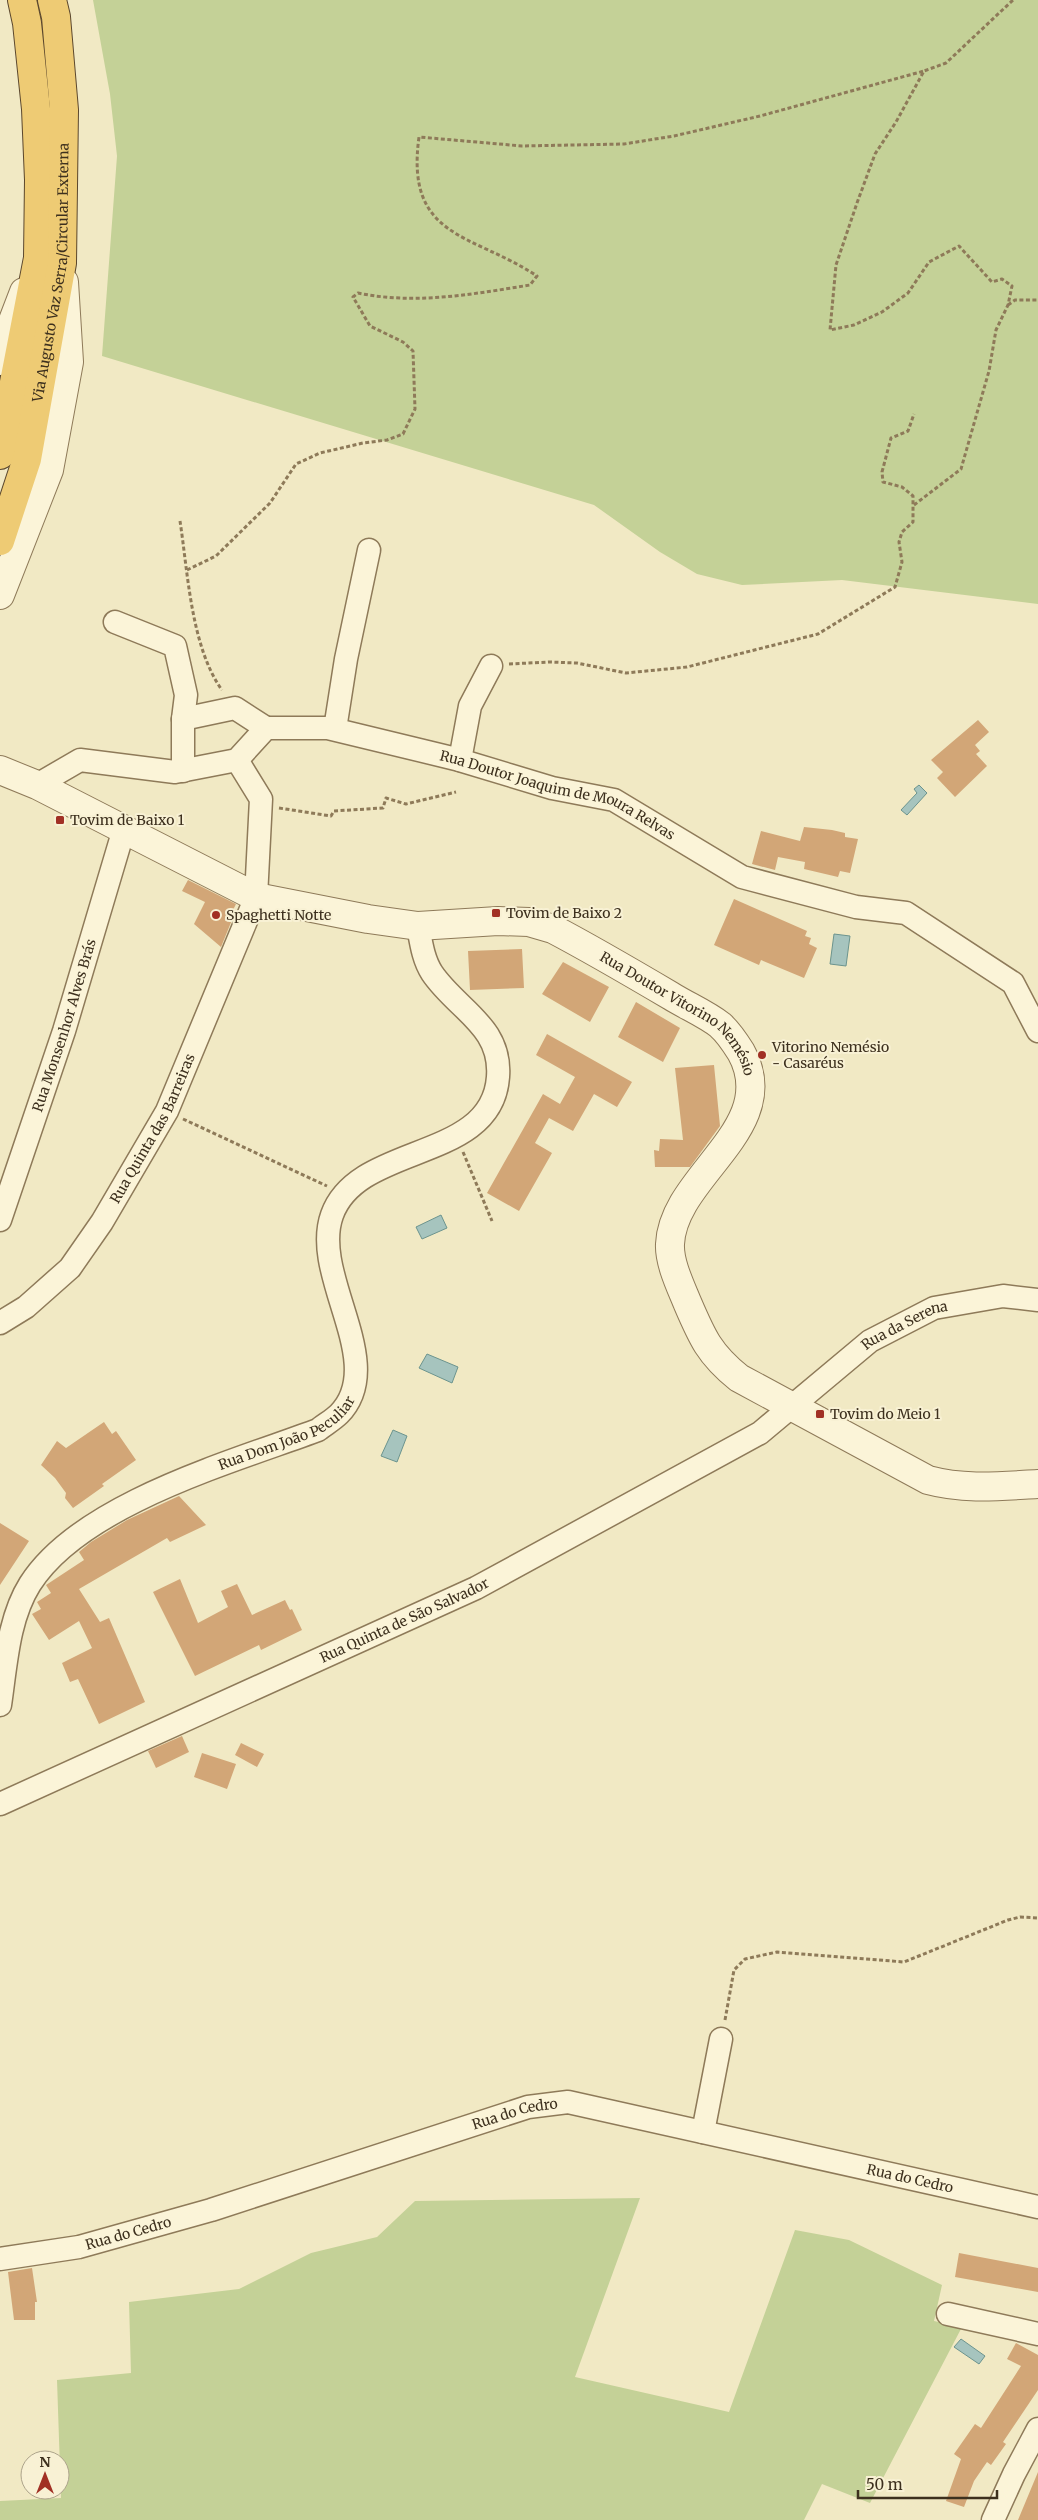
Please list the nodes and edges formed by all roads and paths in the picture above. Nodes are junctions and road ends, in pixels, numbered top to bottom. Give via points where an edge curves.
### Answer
1 (22, 0) edge
2 (52, 0) edge
3 (1013, 0) edge
4 (924, 71) junction
5 (50, 261) junction
6 (1038, 300) edge
7 (1008, 305) junction
8 (0, 361) edge
9 (914, 414) dead end
10 (0, 455) edge
11 (914, 505) junction
12 (180, 521) dead end
13 (0, 540) edge
14 (369, 550) dead end
15 (187, 570) junction
16 (0, 595) edge
17 (115, 622) dead end
18 (491, 666) joint
19 (235, 708) junction
20 (183, 719) junction
21 (266, 728) junction
22 (335, 729) junction
23 (237, 760) junction
24 (460, 760) junction
25 (0, 770) edge
26 (183, 771) junction
27 (38, 785) junction
28 (456, 792) dead end
29 (261, 799) junction
30 (124, 829) junction
31 (256, 897) junction
32 (418, 926) junction
33 (1038, 1031) edge
34 (167, 1111) junction
35 (462, 1151) dead end
36 (341, 1197) junction
37 (0, 1220) edge
38 (492, 1221) dead end
39 (1038, 1300) edge
40 (0, 1323) edge
41 (792, 1405) junction
42 (1038, 1484) edge
43 (0, 1705) edge
44 (2, 1796) edge
45 (1038, 1918) edge
46 (721, 2039) joint
47 (703, 2132) junction
48 (1038, 2207) edge
49 (0, 2259) edge
50 (948, 2314) dead end
51 (1038, 2334) edge
52 (1038, 2429) edge
53 (993, 2520) edge

1 - 5 highway, Via Augusto Vaz Serra/Circular Externa via 27,23 39,180
2 - 5 highway, Via Augusto Vaz Serra/Circular Externa via 64,110
3 - 4 path via 946,63
4 - 7 path via 875,154 857,203 836,265 830,330 854,326 882,312 908,293 929,262 959,246 992,282 1002,278 1012,286
4 - 15 path via 760,116 624,144 522,146 419,137 416,162 424,203 464,240 516,262 537,276 530,285 480,293 403,300 358,293 353,297 370,326 403,342 413,351 415,409 403,434 320,453 296,464 270,503 243,530 216,556
5 - 8 street via 4,344
5 - 10 highway, Via Augusto Vaz Serra/Circular Externa
5 - 13 highway, Via Augusto Vaz Serra/Circular Externa via 27,459
5 - 16 street via 69,362 49,470
6 - 7 path via 1015,300
7 - 11 path via 996,330 989,372 960,469
9 - 11 path via 908,431 891,438 882,472 883,482 902,487 913,496
11 - 18 path via 913,522 902,532 899,542 902,562 895,587 818,634 687,667 626,673 577,663
12 - 15 path
14 - 22 street
15 - 19 path via 198,635 213,678
17 - 20 street via 175,646 186,694
18 - 24 street via 470,706
19 - 20 street
19 - 21 street
20 - 26 street
21 - 22 street, Rua Doutor Joaquim de Moura Relvas
21 - 23 street
22 - 24 street, Rua Doutor Joaquim de Moura Relvas
23 - 26 street
23 - 29 street
24 - 33 street, Rua Doutor Joaquim de Moura Relvas via 552,788 614,800 742,877 856,907 906,914 1013,983
25 - 27 street, Rua Doutor Vitorino Nemésio
26 - 27 street via 80,760
27 - 30 street, Rua Doutor Vitorino Nemésio
28 - 29 path via 406,804 386,798 383,808 334,811 330,816 281,809
29 - 31 street, Rua Quinta das Barreiras
30 - 31 street, Rua Doutor Vitorino Nemésio
30 - 37 street, Rua Monsenhor Alves Brás via 64,1031
31 - 32 street, Rua Doutor Vitorino Nemésio
31 - 34 street, Rua Quinta das Barreiras
32 - 36 street, Rua Dom João Peculiar via 423,954 433,973 490,1035 497,1053 498,1078 494,1097 484,1115 468,1130 374,1172
32 - 41 street, Rua Doutor Vitorino Nemésio via 529,922 553,929 721,1026 741,1052 749,1072 746,1111 739,1128 677,1213 670,1245 682,1291 703,1340 720,1363 739,1378
34 - 36 path via 333,1189
34 - 40 street, Rua Quinta das Barreiras via 102,1222 70,1268 26,1308
35 - 38 path
36 - 43 street, Rua Dom João Peculiar via 332,1215 326,1240 328,1258 355,1353 356,1373 352,1393 340,1414 318,1430 156,1490 73,1538 30,1584 19,1607 10,1638
39 - 41 street, Rua da Serena via 1003,1296 934,1308 870,1340
41 - 42 street, Rua Doutor Vitorino Nemésio via 928,1480 974,1487
41 - 44 street, Rua Quinta de São Salvador via 760,1432 476,1588
45 - 46 path via 1008,1920 904,1962 777,1952 745,1959 734,1970
46 - 47 street
47 - 48 street, Rua do Cedro
47 - 49 street, Rua do Cedro via 568,2102 528,2107 192,2216 79,2248
50 - 51 street
52 - 53 street

